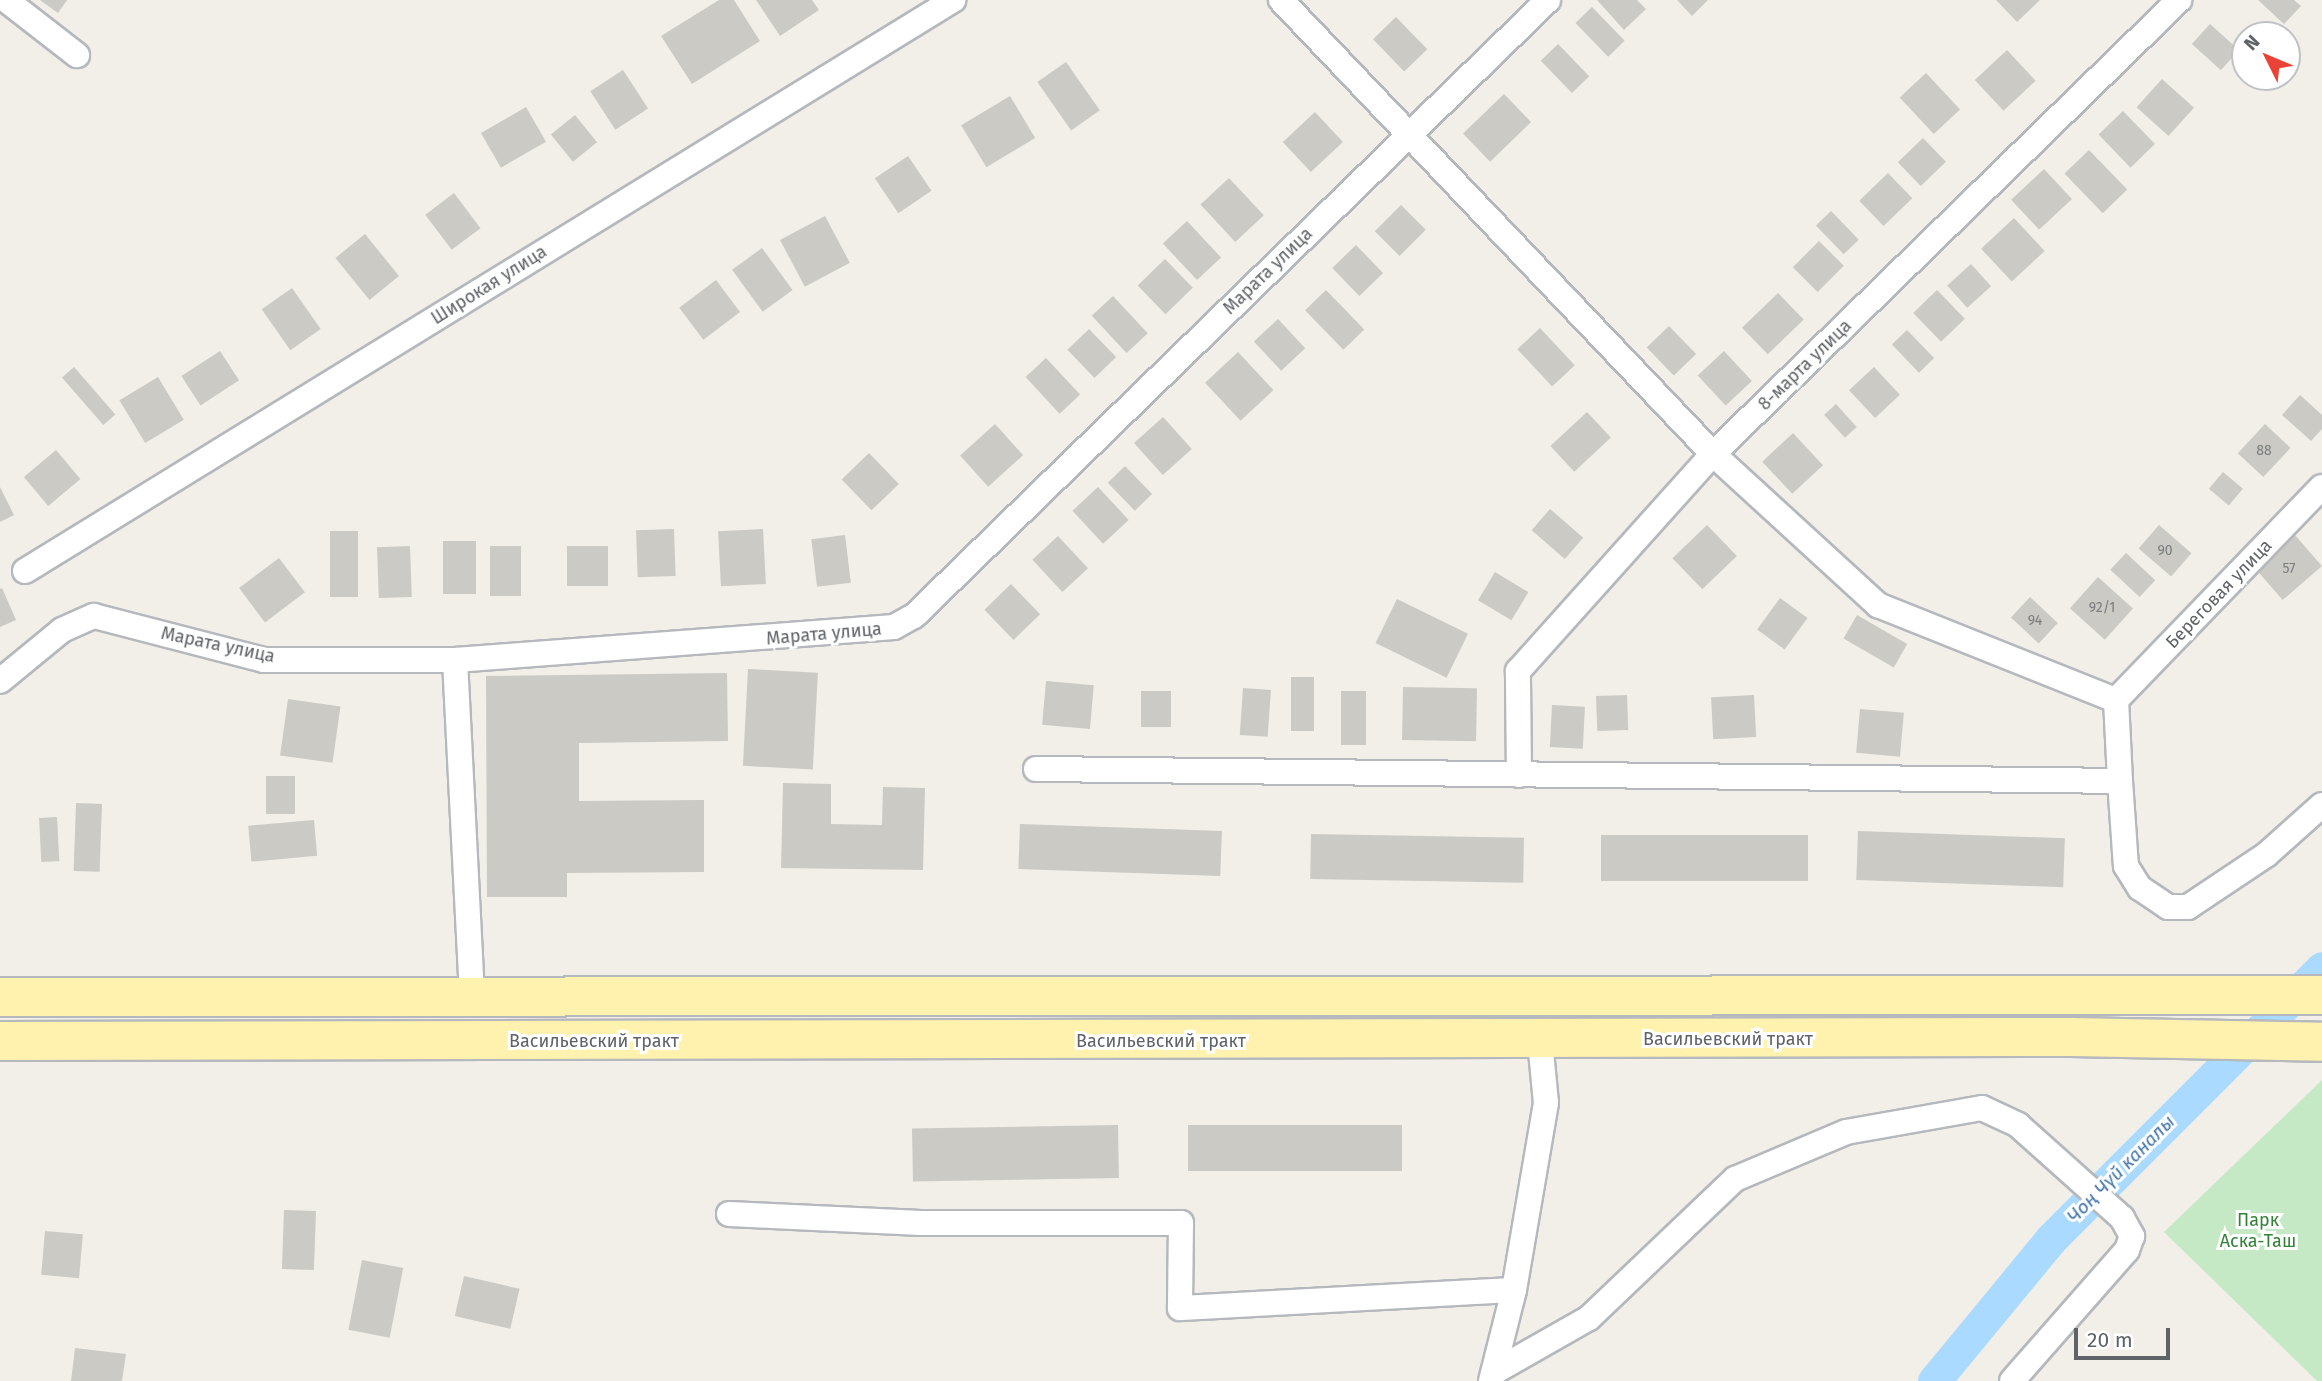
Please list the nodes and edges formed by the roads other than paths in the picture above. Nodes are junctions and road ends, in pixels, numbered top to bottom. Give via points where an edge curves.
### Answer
1 (6, 0) edge
2 (953, 0) edge
3 (1281, 0) edge
4 (1548, 0) edge
5 (2179, 0) edge
6 (77, 55) dead end
7 (1409, 133) junction
8 (1713, 454) junction
9 (2322, 487) edge
10 (25, 571) dead end
11 (455, 660) junction
12 (0, 681) edge
13 (2116, 700) junction
14 (1035, 769) dead end
15 (1519, 775) junction
16 (2120, 781) junction
17 (2322, 805) edge
18 (472, 994) junction
19 (2322, 995) edge
20 (0, 997) edge
21 (0, 1041) edge
22 (1540, 1041) junction
23 (2322, 1042) edge
24 (729, 1214) dead end
25 (1514, 1290) junction
26 (1492, 1377) edge
27 (2012, 1381) edge

1 - 6 street
2 - 10 street, Широкая улица
3 - 7 street
4 - 7 street, Марата улица
5 - 8 street, 8-марта улица
7 - 8 street
7 - 11 street, Марата улица via 914,616 866,634
8 - 13 street via 1878,605
8 - 15 street, 8-марта улица via 1518,671
9 - 13 street, Береговая улица
11 - 12 street, Марата улица via 264,660 94,616 62,630
11 - 18 street
13 - 16 street
14 - 15 street
15 - 16 street
16 - 17 street via 2126,866 2140,888 2168,907 2188,907 2266,855
18 - 19 main road via 2119,991
18 - 20 main road
21 - 22 main road, Васильевский тракт
22 - 23 main road, Васильевский тракт via 2071,1037
22 - 25 street via 1546,1104
24 - 25 street via 921,1223 1181,1223 1180,1308
25 - 26 street
26 - 27 street via 1589,1318 1735,1178 1846,1132 1982,1108 2018,1125 2122,1218 2132,1236 2127,1250

